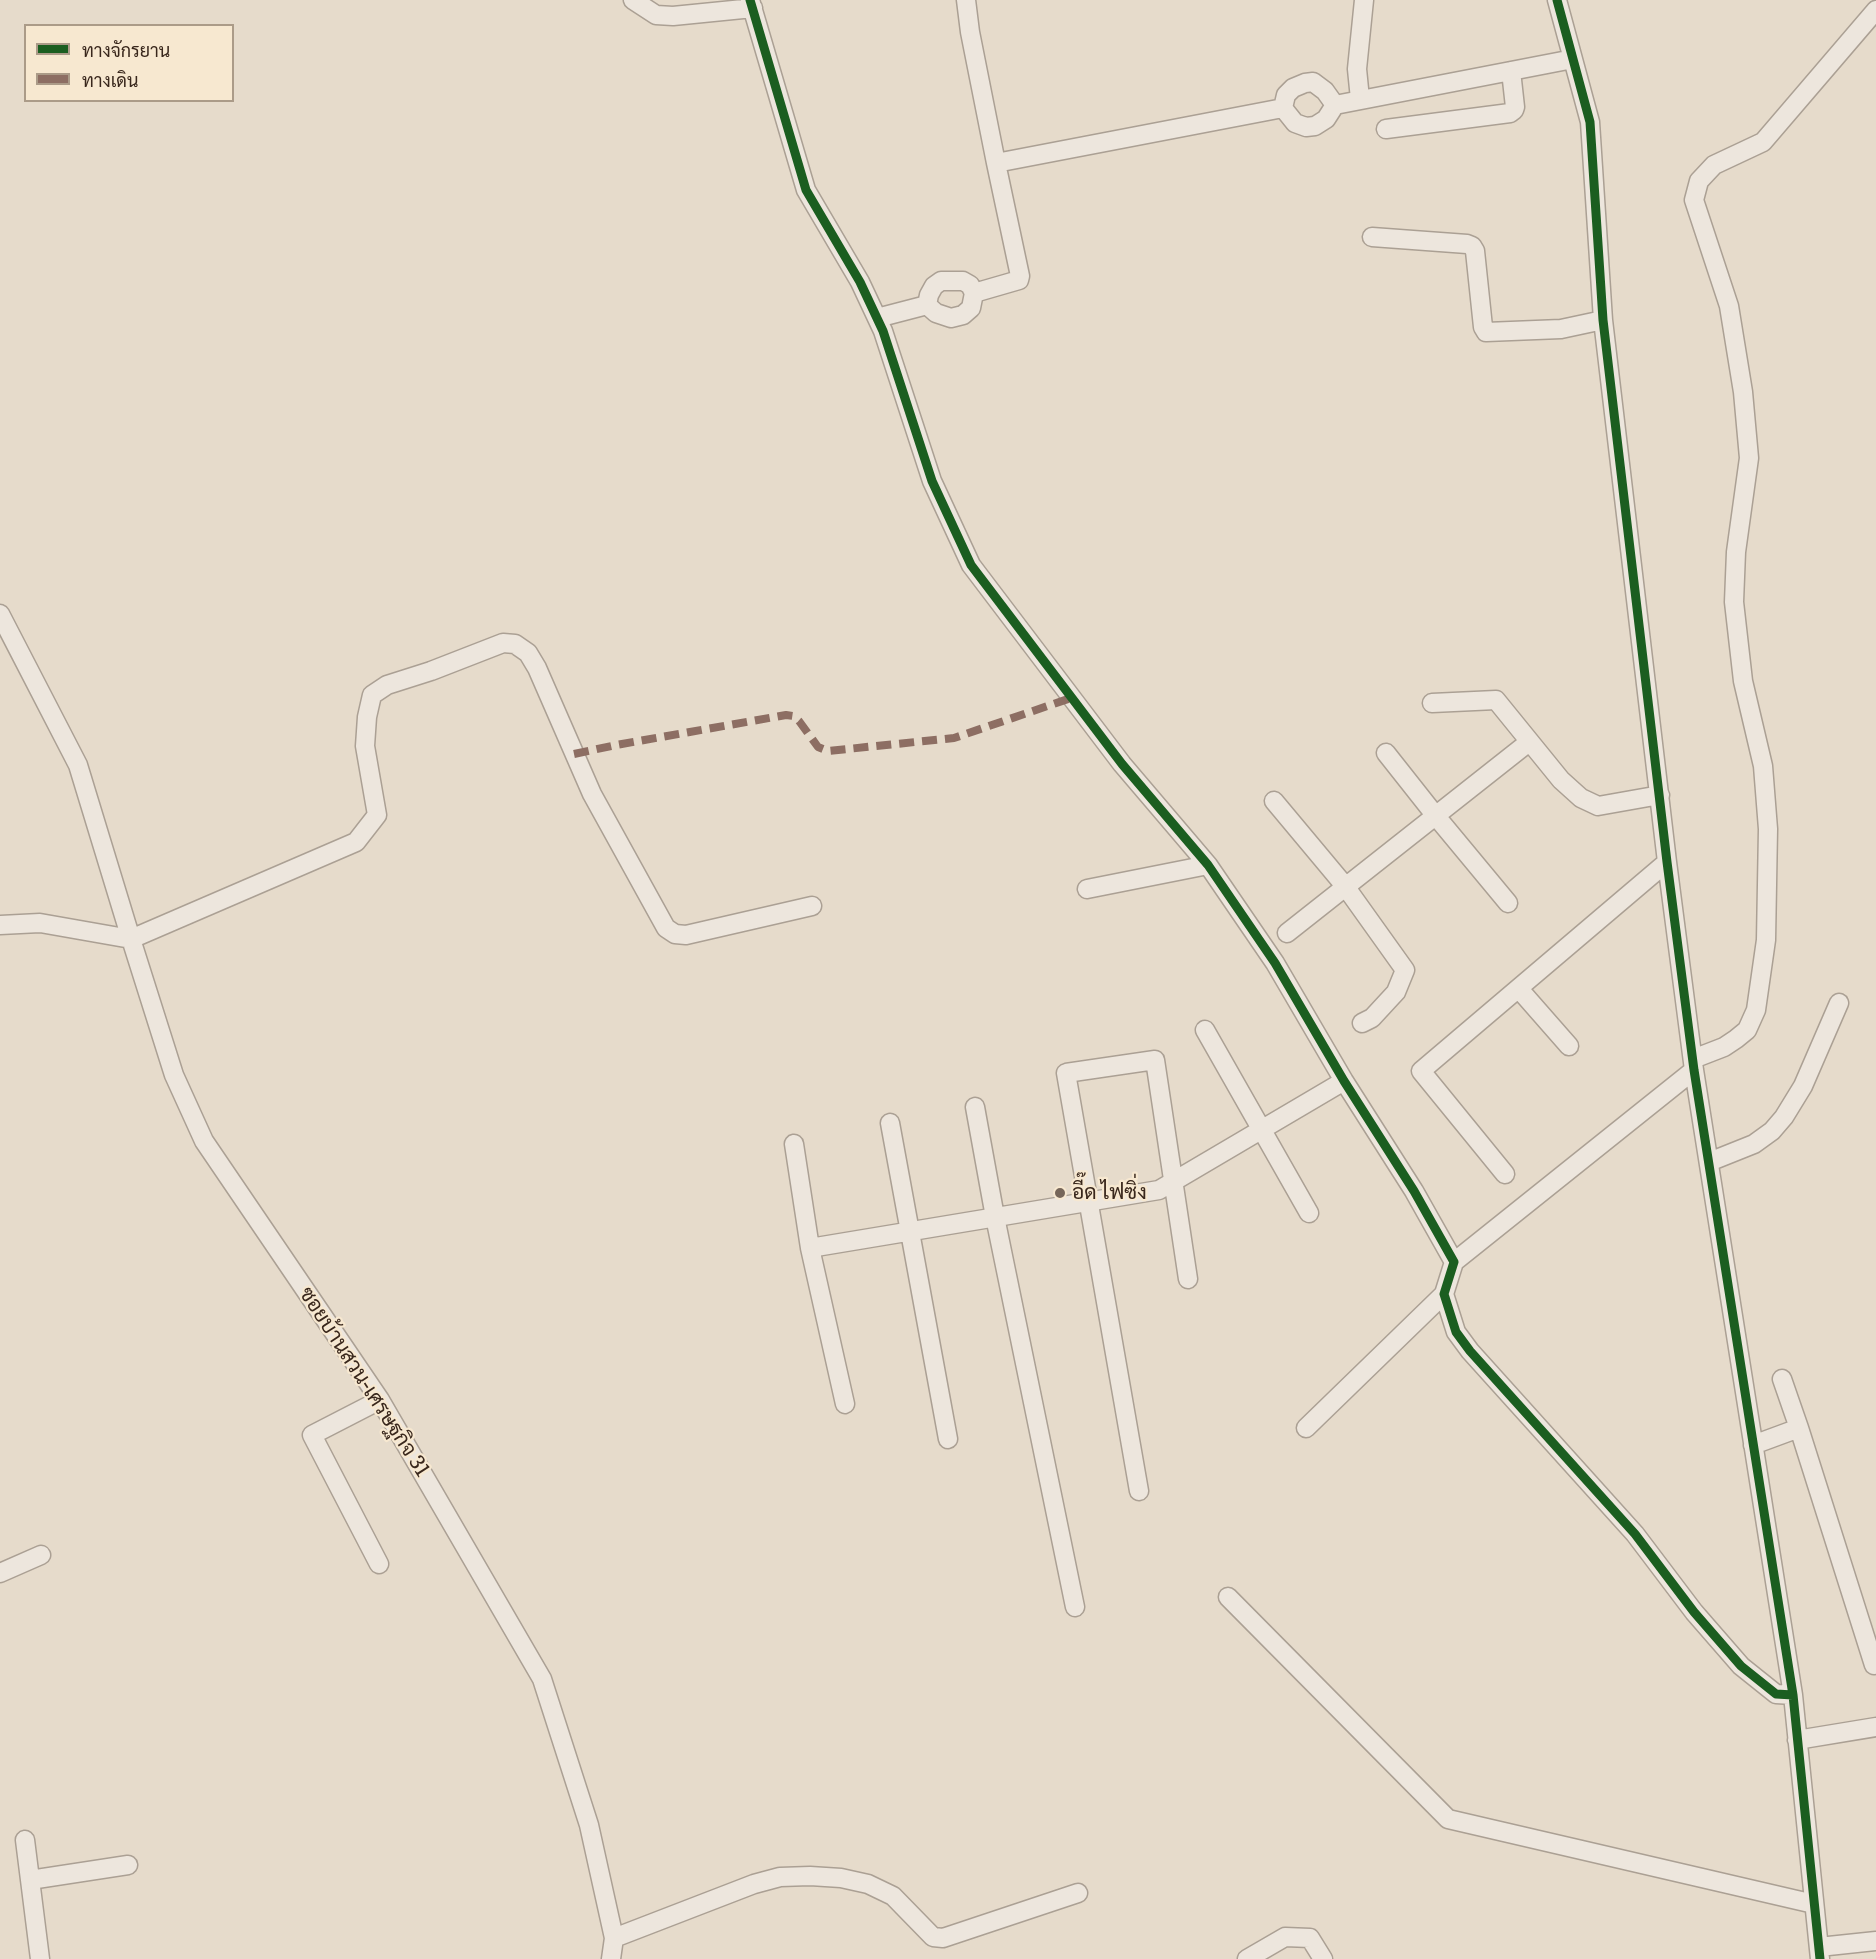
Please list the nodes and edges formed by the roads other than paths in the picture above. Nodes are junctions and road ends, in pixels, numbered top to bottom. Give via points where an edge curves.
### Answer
1 (633, 0) edge
2 (966, 0) edge
3 (1364, 0) edge
4 (1557, 0) edge
5 (752, 4) edge
6 (1876, 10) edge
7 (1573, 59) junction
8 (1511, 71) junction
9 (1360, 99) junction
10 (1335, 105) junction
11 (1283, 108) junction
12 (1386, 129) dead end
13 (996, 163) junction
14 (1372, 237) dead end
15 (974, 293) junction
16 (927, 305) junction
17 (877, 318) junction
18 (1603, 320) junction
19 (0, 614) edge
20 (1432, 703) dead end
21 (1529, 742) junction
22 (1386, 753) dead end
23 (1660, 795) junction
24 (1274, 801) dead end
25 (1435, 815) junction
26 (1668, 862) junction
27 (1208, 865) junction
28 (1345, 886) junction
29 (1087, 889) dead end
30 (1509, 903) dead end
31 (812, 906) dead end
32 (0, 925) edge
33 (1287, 933) dead end
34 (131, 939) junction
35 (1519, 989) junction
36 (1839, 1003) dead end
37 (1362, 1023) dead end
38 (1205, 1030) dead end
39 (1569, 1046) dead end
40 (1694, 1064) junction
41 (1344, 1081) junction
42 (975, 1107) dead end
43 (890, 1123) dead end
44 (1261, 1130) junction
45 (794, 1144) dead end
46 (1708, 1162) junction
47 (1505, 1174) dead end
48 (1174, 1181) junction
49 (1087, 1201) junction
50 (1309, 1213) dead end
51 (995, 1217) junction
52 (910, 1231) junction
53 (810, 1248) junction
54 (1454, 1262) junction
55 (1188, 1279) dead end
56 (1444, 1294) junction
57 (1782, 1379) dead end
58 (380, 1400) junction
59 (845, 1404) dead end
60 (1306, 1428) dead end
61 (1799, 1428) junction
62 (948, 1439) dead end
63 (1753, 1445) junction
64 (1139, 1491) dead end
65 (41, 1556) dead end
66 (379, 1564) dead end
67 (0, 1573) edge
68 (1228, 1597) dead end
69 (1075, 1607) dead end
70 (1874, 1665) dead end
71 (1792, 1695) junction
72 (1876, 1728) edge
73 (1797, 1740) junction
74 (25, 1840) dead end
75 (128, 1865) dead end
76 (30, 1880) junction
77 (1078, 1893) dead end
78 (1814, 1904) junction
79 (614, 1938) junction
80 (1876, 1941) edge
81 (1819, 1953) edge
82 (40, 1959) edge
83 (611, 1959) edge
84 (1247, 1959) edge
85 (1323, 1959) edge

1 - 5 street via 656,15 673,16
2 - 13 street
3 - 9 street via 1357,69
4 - 7 street
5 - 17 street via 806,190
6 - 40 street via 1763,142 1714,165 1699,181 1694,200 1729,306 1743,392 1749,458 1736,552 1734,602 1743,681 1763,766 1768,829 1766,940 1756,1010 1747,1030
7 - 8 street
7 - 18 street via 1590,122
8 - 9 street
8 - 12 street via 1515,107 1510,113
9 - 10 street
10 - 11 street via 1326,119 1305,127 1295,123
10 - 11 street via 1313,82 1293,88 1286,95
11 - 13 street
13 - 15 street via 1020,276 1017,282
14 - 18 street via 1472,246 1486,332 1562,329
15 - 16 street via 971,308 963,315 951,318
15 - 16 street via 963,281 941,281 934,286
16 - 17 street
17 - 27 street via 932,481 971,565 1122,764
18 - 23 street
19 - 34 street, ซอยบ้านสวน-เศรษฐกิจ 31 via 78,765
20 - 21 street via 1496,700
21 - 23 street via 1561,780 1581,798 1598,806
21 - 25 street
22 - 25 street
23 - 26 street
24 - 28 street
25 - 28 street
25 - 30 street
26 - 35 street
26 - 40 street
27 - 29 street
27 - 41 street via 1275,963
28 - 33 street
28 - 37 street via 1405,970 1396,992 1372,1018
31 - 34 street via 686,935 666,928 592,794 537,668 528,653 515,644 502,643 387,685 372,695 365,746 377,815 356,842
32 - 34 street via 40,923
34 - 58 street, ซอยบ้านสวน-เศรษฐกิจ 31 via 174,1075 204,1141
35 - 39 street
35 - 47 street via 1420,1071
36 - 46 street via 1803,1086 1784,1117 1754,1144
38 - 44 street
40 - 46 street
40 - 54 street
41 - 44 street
41 - 54 street
42 - 51 street
43 - 52 street
44 - 48 street
44 - 50 street
45 - 53 street
46 - 63 street
48 - 49 street via 1159,1190
48 - 49 street via 1155,1060 1066,1073
48 - 55 street
49 - 51 street
49 - 64 street
51 - 52 street
51 - 69 street
52 - 53 street
52 - 62 street
53 - 59 street
54 - 56 street
56 - 60 street
56 - 71 street via 1456,1332 1470,1351 1635,1534 1694,1612 1741,1666 1776,1694
57 - 61 street
58 - 66 street via 312,1435
58 - 79 street, ซอยบ้านสวน-เศรษฐกิจ 31 via 542,1679 589,1825
61 - 63 street
61 - 70 street
63 - 71 street
65 - 67 street
68 - 78 street via 1448,1819
71 - 73 street
72 - 73 street
73 - 78 street
74 - 76 street
75 - 76 street
76 - 82 street
77 - 79 street via 943,1938 933,1937 893,1896 868,1884 841,1878 780,1878 754,1884
78 - 81 street
79 - 83 street, ซอยบ้านสวน-เศรษฐกิจ 31
80 - 81 street
84 - 85 street via 1285,1937 1310,1938

